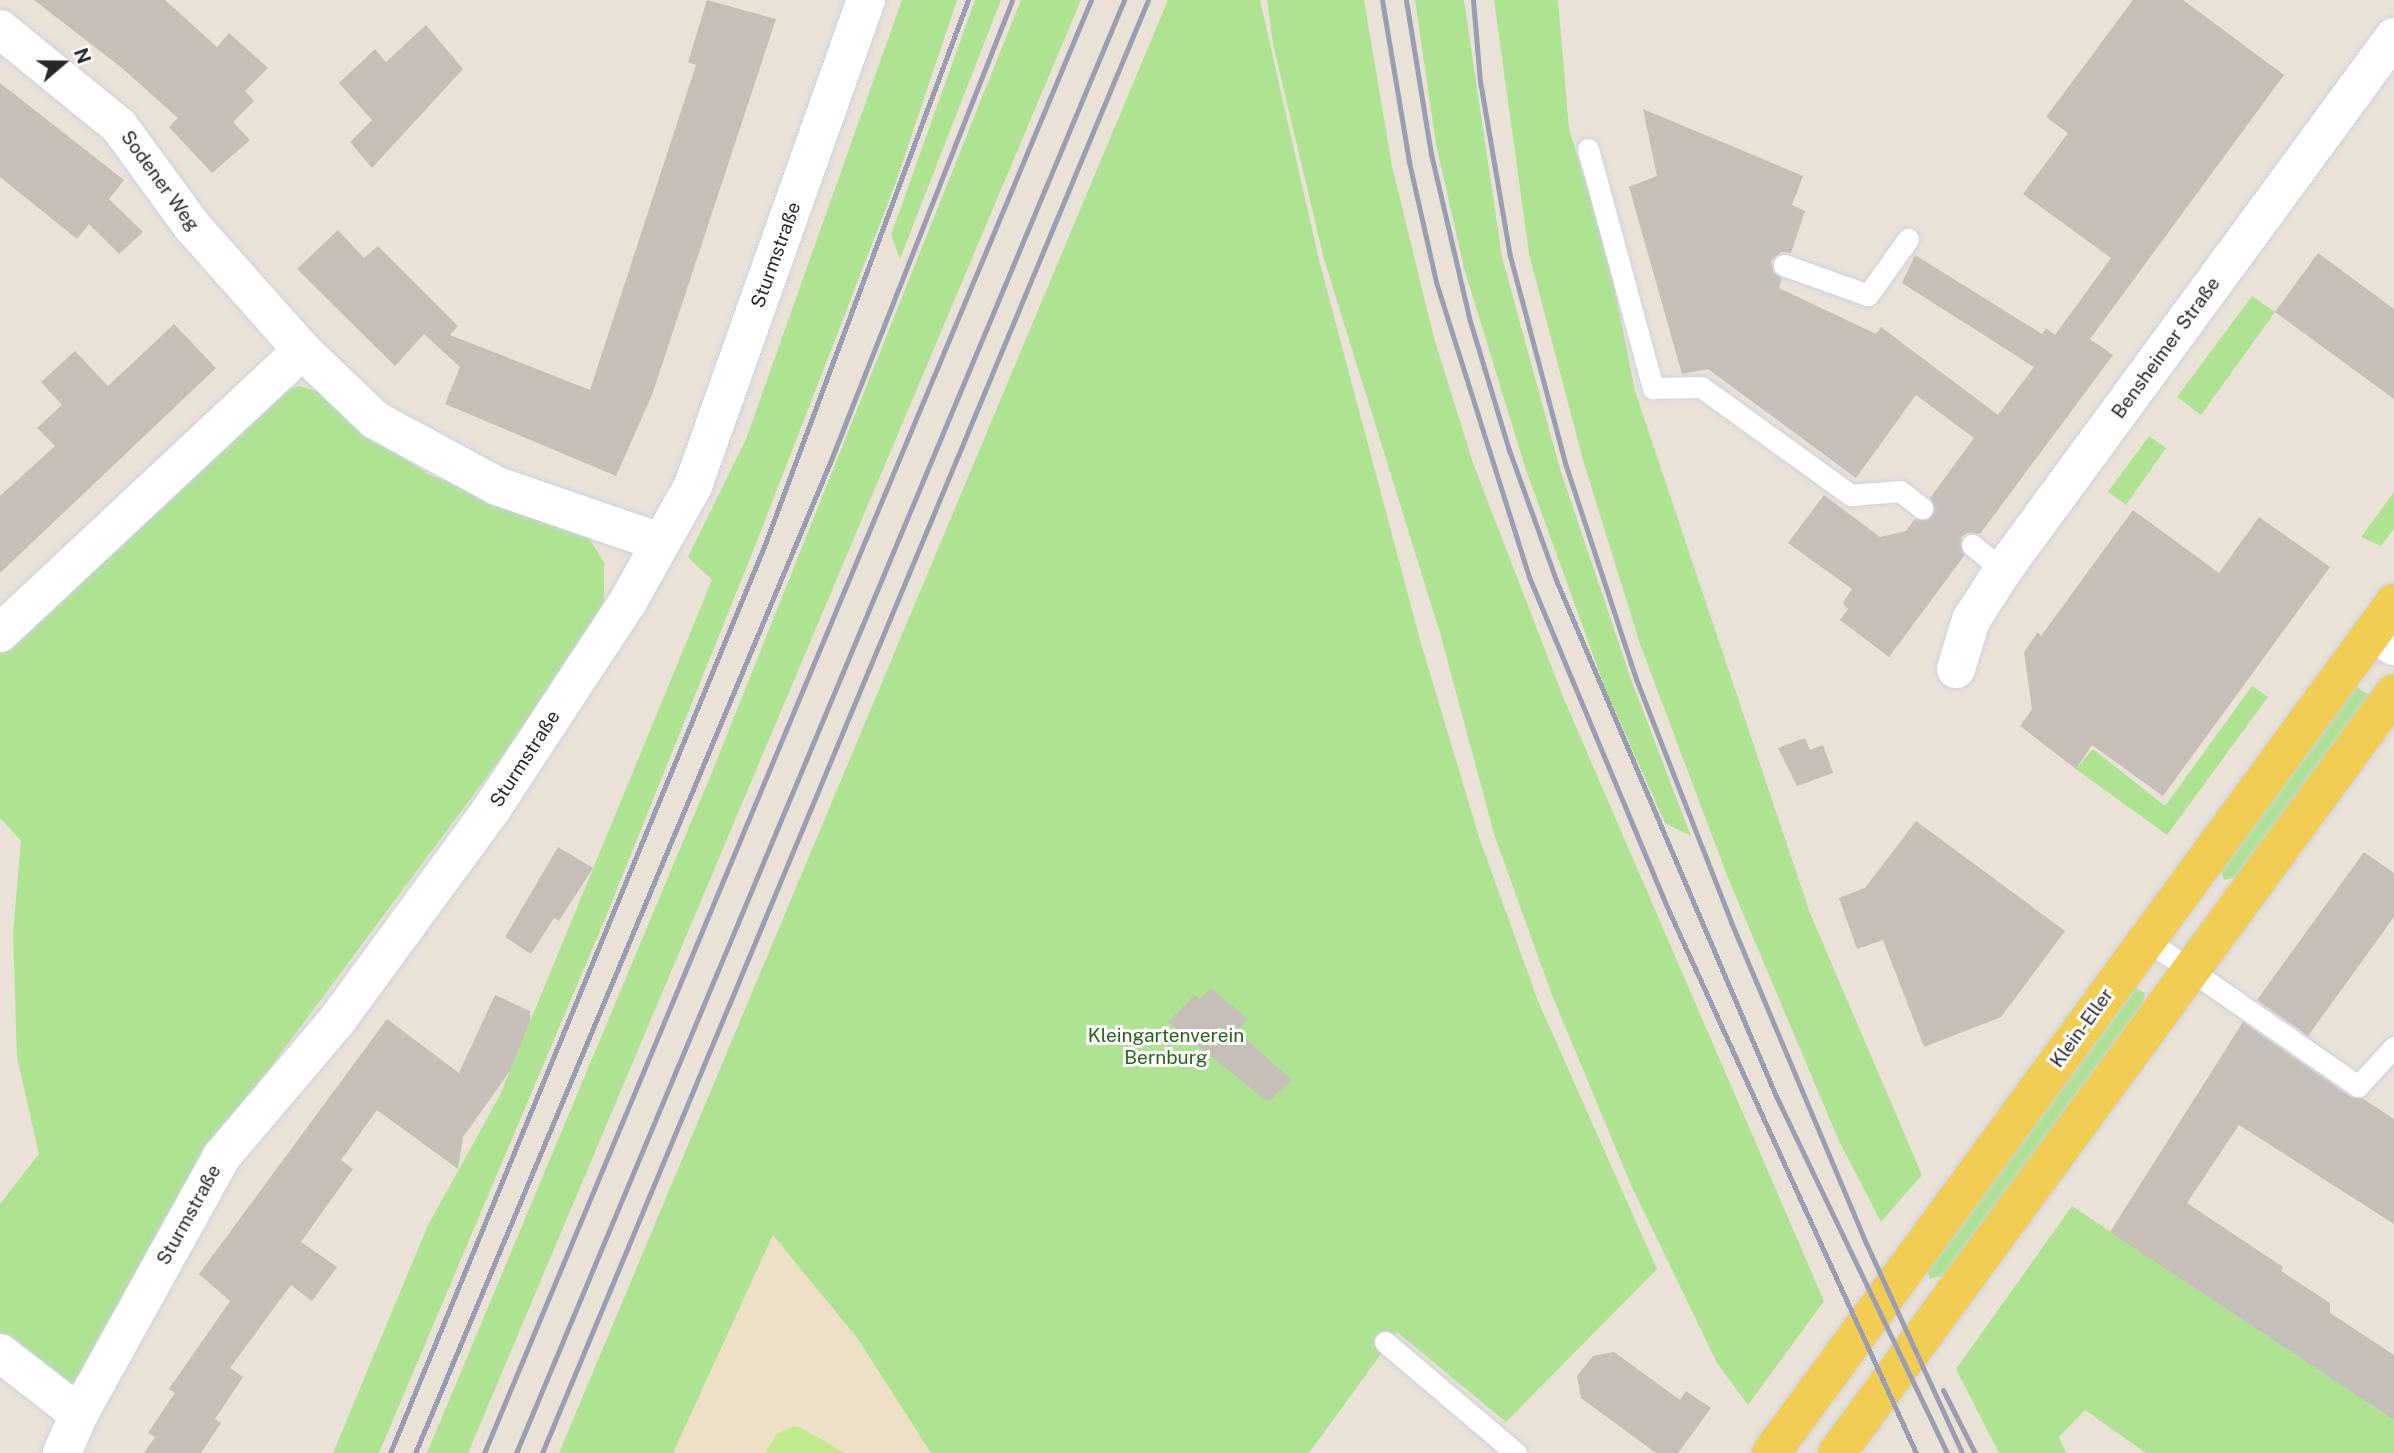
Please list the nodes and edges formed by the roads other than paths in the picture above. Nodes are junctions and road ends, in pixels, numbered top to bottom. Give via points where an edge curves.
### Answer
1 (866, 0) edge
2 (0, 29) edge
3 (2394, 37) edge
4 (1588, 149) dead end
5 (1908, 239) dead end
6 (1784, 265) dead end
7 (302, 350) junction
8 (1922, 508) dead end
9 (660, 542) junction
10 (1972, 545) dead end
11 (2003, 570) junction
12 (2387, 627) edge
13 (0, 633) edge
14 (1956, 669) dead end
15 (2394, 694) edge
16 (2147, 940) junction
17 (2190, 970) junction
18 (2394, 1047) edge
19 (1385, 1342) dead end
20 (0, 1353) edge
21 (79, 1414) junction
22 (62, 1453) edge
23 (1516, 1453) edge
24 (1771, 1453) edge
25 (1837, 1453) edge

1 - 9 street, Sturmstraße via 693,486
2 - 7 street, Sodener Weg via 119,126 192,226
3 - 11 street, Bensheimer Straße
4 - 8 lane via 1653,388 1701,387 1851,495 1900,491
5 - 6 lane via 1868,295
7 - 9 street, Sodener Weg via 375,419 419,447 497,486
7 - 13 street
9 - 21 street, Sturmstraße via 628,603 493,807 338,1019 222,1156
10 - 11 lane
11 - 14 street, Bensheimer Straße via 1971,620
12 - 16 main road, Klein-Eller
15 - 17 main road
16 - 17 lane
16 - 24 main road, Klein-Eller
17 - 18 lane via 2358,1086
17 - 25 main road
19 - 23 lane
20 - 21 street
21 - 22 street, Sturmstraße

